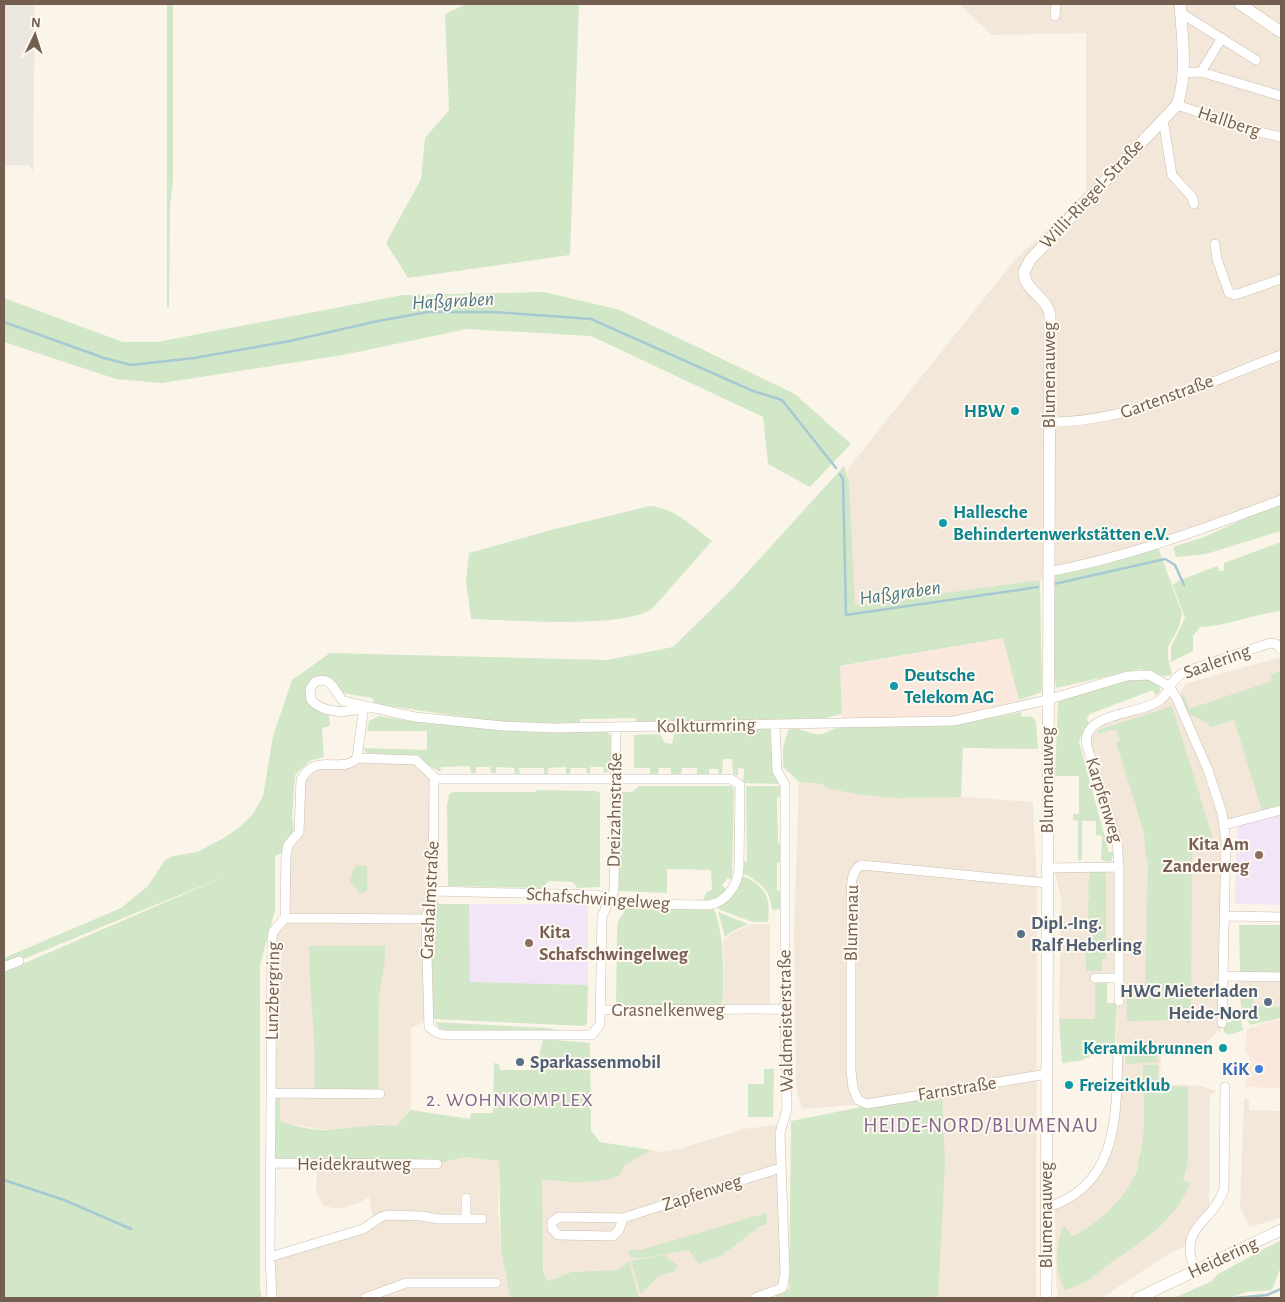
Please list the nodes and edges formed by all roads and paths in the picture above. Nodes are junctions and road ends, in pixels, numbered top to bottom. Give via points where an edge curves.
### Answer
1 (1056, 4) edge
2 (1240, 4) edge
3 (1180, 9) edge
4 (1055, 16) dead end
5 (1281, 32) edge
6 (1222, 38) junction
7 (1256, 60) dead end
8 (1201, 72) junction
9 (1182, 73) junction
10 (1281, 96) edge
11 (1176, 105) junction
12 (1163, 119) junction
13 (1281, 137) edge
14 (1194, 204) dead end
15 (1215, 244) dead end
16 (1024, 272) joint
17 (1281, 279) edge
18 (1281, 355) edge
19 (1050, 422) junction
20 (1281, 500) edge
21 (1048, 572) junction
22 (1280, 647) edge
23 (1169, 686) junction
24 (1047, 700) junction
25 (364, 706) junction
26 (775, 725) junction
27 (616, 728) junction
28 (1087, 733) joint
29 (357, 758) junction
30 (616, 778) junction
31 (436, 779) junction
32 (1281, 810) edge
33 (1224, 825) junction
34 (1119, 867) junction
35 (1046, 868) junction
36 (1047, 883) junction
37 (433, 891) junction
38 (612, 899) junction
39 (1224, 916) junction
40 (1281, 917) edge
41 (285, 918) junction
42 (426, 920) junction
43 (19, 961) dead end
44 (4, 967) edge
45 (1223, 976) junction
46 (1281, 976) edge
47 (1095, 978) dead end
48 (1119, 978) junction
49 (1119, 1002) dead end
50 (785, 1009) junction
51 (601, 1010) junction
52 (427, 1021) joint
53 (1222, 1023) dead end
54 (1118, 1050) dead end
55 (1047, 1074) junction
56 (1225, 1087) dead end
57 (272, 1093) junction
58 (380, 1094) dead end
59 (867, 1104) joint
60 (271, 1163) junction
61 (436, 1164) dead end
62 (780, 1168) junction
63 (466, 1198) dead end
64 (1046, 1208) junction
65 (623, 1218) junction
66 (466, 1219) junction
67 (482, 1219) dead end
68 (1281, 1230) edge
69 (270, 1257) junction
70 (1195, 1271) junction
71 (496, 1284) dead end
72 (272, 1298) edge
73 (365, 1298) edge
74 (755, 1298) edge
75 (1046, 1298) edge
76 (1138, 1298) edge

1 - 4 street
2 - 5 street
3 - 6 street
3 - 9 street, Willi-Riegel-Straße
6 - 7 street
6 - 8 street
8 - 9 street
8 - 10 street
9 - 11 street, Willi-Riegel-Straße via 1182,92
11 - 12 street, Willi-Riegel-Straße
11 - 13 street, Hallberg
12 - 14 street, Willi-Riegel-Straße via 1172,175 1192,197
12 - 16 street, Willi-Riegel-Straße via 1030,260
15 - 17 street via 1229,293 1235,295
16 - 19 street, Blumenauweg via 1027,283 1042,297 1049,310
18 - 19 street, Gartenstraße via 1133,411 1093,420
19 - 21 street, Blumenauweg
20 - 21 street via 1154,546
21 - 24 street, Blumenauweg
22 - 23 street, Saalering via 1270,643 1187,671 1174,678
23 - 24 street, Kolkturmring via 1149,675 1138,675
23 - 28 street, Saalering via 1164,696 1154,704 1098,721
23 - 33 street via 1204,760
24 - 26 street, Kolkturmring via 954,721
24 - 35 street, Blumenauweg
25 - 25 street, Kolkturmring via 343,701 326,680 315,682 310,688 311,700 319,706 347,712
25 - 27 street, Kolkturmring via 415,717 503,726
25 - 29 street
26 - 27 street, Kolkturmring
26 - 50 street, Waldmeisterstraße via 777,771 785,785
27 - 30 street, Dreizahnstraße
28 - 34 street, Karpfenweg via 1087,746 1117,840
29 - 31 street via 416,760
29 - 41 street, Lunzbergring via 349,764 317,765 304,773 299,832 288,845 286,855
30 - 31 street
30 - 38 street, Dreizahnstraße
30 - 38 street, Schafschwingelweg via 731,779 740,785 740,868 737,881 716,904 625,904
31 - 37 street, Grashalmstraße
32 - 33 street
33 - 39 street
34 - 35 street, Karpfenweg
34 - 48 street, Karpfenweg
35 - 36 street, Blumenauweg
36 - 55 street, Blumenauweg
36 - 59 street, Blumenau via 871,865 862,865 855,870 851,902 852,1081 858,1100
37 - 38 street, Schafschwingelweg via 597,895
37 - 42 street, Grashalmstraße
38 - 51 street, Dreizahnstraße via 602,916
39 - 40 street
39 - 45 street
41 - 42 street
41 - 57 street, Lunzbergring via 272,938
42 - 52 street, Grashalmstraße
43 - 44 street
45 - 46 street
45 - 53 street
47 - 48 street
48 - 49 street, Karpfenweg
50 - 51 street, Grasnelkenweg
50 - 62 street, Waldmeisterstraße via 787,1109 780,1133
51 - 52 street, Grasnelkenweg via 599,1028 590,1036 445,1035 431,1029
54 - 64 street via 1115,1120 1102,1165 1092,1180 1059,1204
55 - 59 street, Farnstraße
55 - 64 street, Blumenauweg
56 - 70 street via 1224,1189 1189,1241 1188,1253
57 - 58 street
57 - 60 street, Lunzbergring
60 - 61 street, Heidekrautweg
60 - 69 street, Lunzbergring
62 - 65 street, Zapfenweg
62 - 74 street, Waldmeisterstraße via 784,1284 777,1291
63 - 66 street
64 - 75 street, Blumenauweg
65 - 65 street, Zapfenweg via 558,1217 552,1222 552,1228 558,1235 612,1236 619,1230
66 - 67 street
66 - 69 street via 388,1215 363,1229
68 - 70 street, Heidering
69 - 72 street, Lunzbergring
70 - 76 street, Heidering
71 - 73 street via 406,1283

